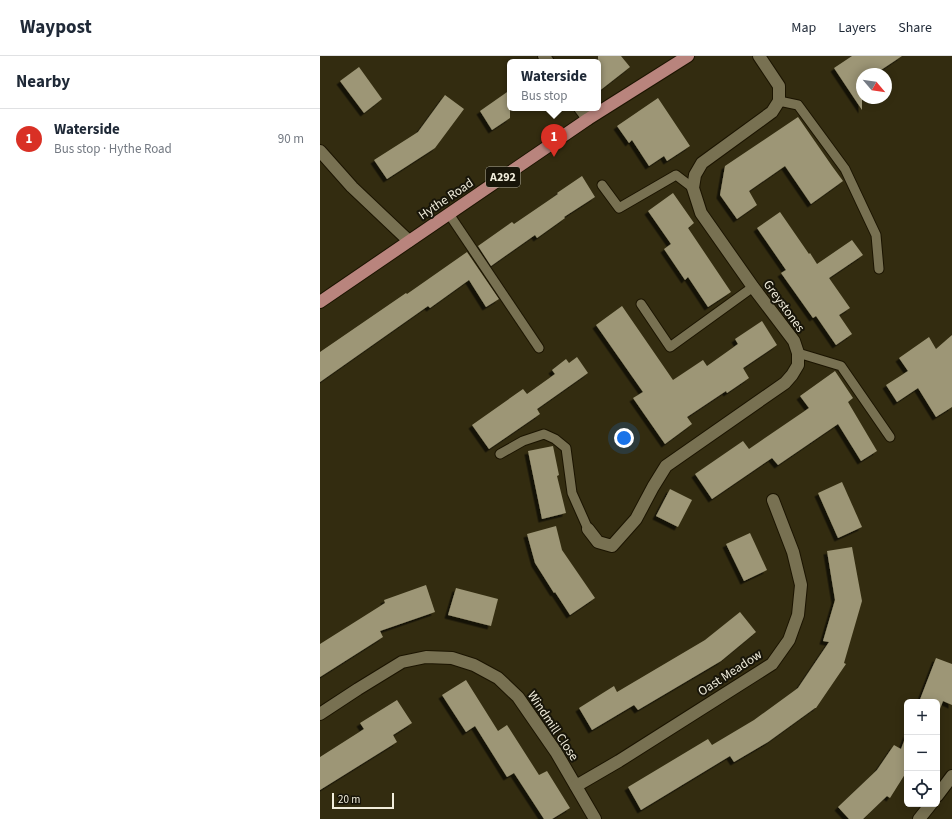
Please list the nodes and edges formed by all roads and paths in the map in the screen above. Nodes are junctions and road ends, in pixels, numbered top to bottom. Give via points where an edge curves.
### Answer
1 (688, 56) edge
2 (759, 56) edge
3 (779, 101) junction
4 (582, 111) edge
5 (601, 111) edge
6 (601, 111) edge
7 (588, 119) junction
8 (320, 151) edge
9 (602, 185) dead end
10 (692, 188) junction
11 (449, 214) junction
12 (409, 241) junction
13 (879, 270) dead end
14 (753, 287) junction
15 (320, 302) edge
16 (641, 304) dead end
17 (538, 348) dead end
18 (798, 353) junction
19 (890, 437) dead end
20 (500, 454) dead end
21 (773, 500) dead end
22 (588, 529) joint
23 (320, 714) edge
24 (952, 776) edge
25 (576, 786) junction
26 (940, 792) edge
27 (929, 807) edge
28 (595, 819) edge
29 (919, 819) edge

1 - 5 main road, Hythe Road / A292
2 - 3 street via 780,86
3 - 10 street via 772,112 702,163 695,175
3 - 13 lane via 798,105 845,168 876,235
4 - 7 street
6 - 7 main road, Hythe Road / A292
7 - 11 main road, Hythe Road / A292
8 - 12 street via 363,198
9 - 10 lane via 619,208 676,175
10 - 14 street, Greystones via 701,213
11 - 12 main road, Hythe Road / A292
11 - 17 lane
12 - 15 main road, Hythe Road / A292
14 - 16 lane via 670,347
14 - 18 street, Greystones via 794,341
18 - 19 lane via 841,366
18 - 22 street, Greystones via 798,365 785,383 666,466 636,519 612,546 598,542
20 - 22 lane via 523,441 544,434 566,448 572,493
21 - 25 street, Oast Meadow via 793,552 801,585 798,615 789,640 772,664
23 - 25 street, Windmill Close via 402,662 426,657 452,658 498,678 518,697
24 - 26 street
25 - 28 street, Windmill Close
27 - 29 street

